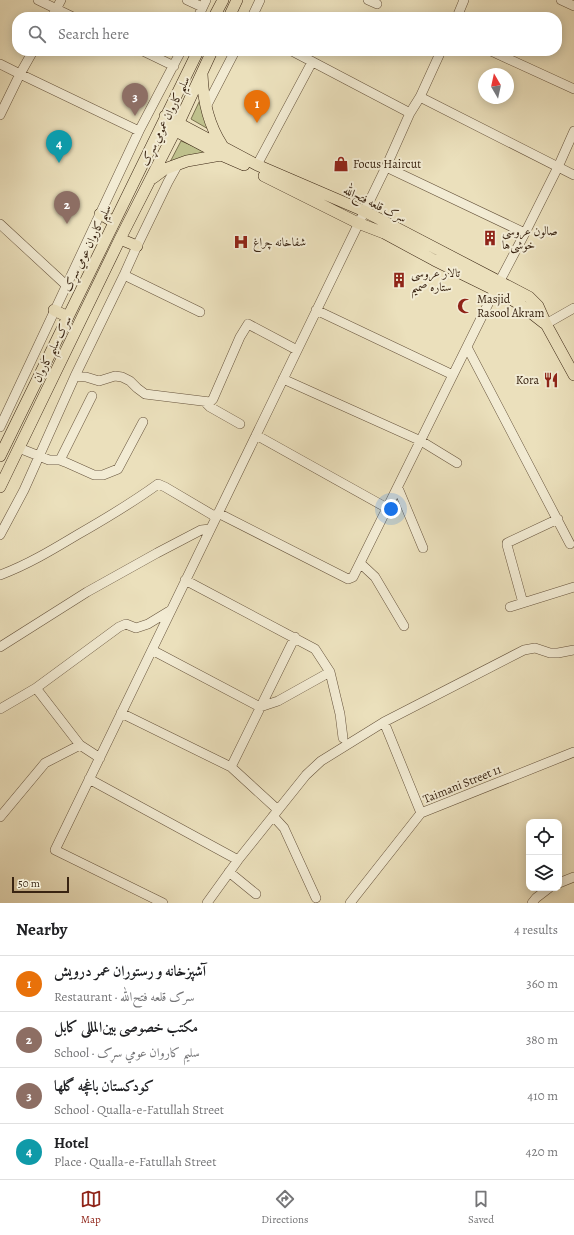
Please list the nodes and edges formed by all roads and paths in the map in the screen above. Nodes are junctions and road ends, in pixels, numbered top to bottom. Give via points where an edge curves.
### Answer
1 (38, 0) edge
2 (61, 0) edge
3 (187, 0) edge
4 (223, 0) edge
5 (237, 0) edge
6 (260, 0) edge
7 (368, 0) edge
8 (464, 0) edge
9 (561, 0) edge
10 (204, 4) edge
11 (377, 4) dead end
12 (574, 6) edge
13 (53, 12) edge
14 (55, 12) edge
15 (217, 12) edge
16 (231, 12) edge
17 (254, 12) edge
18 (458, 12) edge
19 (30, 56) edge
20 (153, 56) edge
21 (179, 56) edge
22 (195, 56) edge
23 (210, 56) edge
24 (232, 56) edge
25 (301, 56) edge
26 (439, 56) edge
27 (502, 56) edge
28 (312, 62) junction
29 (0, 64) edge
30 (174, 66) junction
31 (202, 72) junction
32 (20, 74) junction
33 (574, 89) edge
34 (420, 97) junction
35 (206, 107) junction
36 (410, 113) junction
37 (0, 115) edge
38 (163, 120) junction
39 (177, 127) junction
40 (139, 131) junction
41 (574, 131) edge
42 (222, 151) junction
43 (178, 164) junction
44 (257, 165) junction
45 (386, 167) junction
46 (558, 167) junction
47 (574, 175) edge
48 (151, 180) junction
49 (364, 212) junction
50 (100, 214) junction
51 (114, 222) junction
52 (358, 223) junction
53 (0, 224) edge
54 (525, 234) junction
55 (120, 239) junction
56 (137, 246) junction
57 (124, 276) junction
58 (66, 285) junction
59 (497, 286) junction
60 (574, 308) edge
61 (54, 310) junction
62 (316, 310) junction
63 (200, 312) dead end
64 (68, 317) junction
65 (546, 324) junction
66 (467, 347) junction
67 (297, 350) junction
68 (454, 375) junction
69 (574, 375) edge
70 (75, 376) junction
71 (283, 379) junction
72 (92, 396) dead end
73 (0, 402) edge
74 (206, 402) junction
75 (9, 407) junction
76 (143, 422) dead end
77 (240, 424) dead end
78 (0, 427) edge
79 (256, 435) junction
80 (421, 441) junction
81 (19, 448) junction
82 (0, 456) edge
83 (38, 456) junction
84 (60, 460) junction
85 (457, 463) dead end
86 (0, 487) edge
87 (398, 488) junction
88 (387, 508) junction
89 (217, 515) junction
90 (558, 519) junction
91 (210, 529) junction
92 (0, 535) edge
93 (570, 544) dead end
94 (423, 548) dead end
95 (360, 563) junction
96 (0, 575) edge
97 (186, 580) junction
98 (574, 587) edge
99 (523, 603) junction
100 (510, 607) dead end
101 (171, 610) junction
102 (404, 626) dead end
103 (295, 638) junction
104 (0, 647) edge
105 (152, 650) junction
106 (574, 650) edge
107 (330, 672) junction
108 (36, 688) junction
109 (260, 707) junction
110 (0, 709) edge
111 (121, 713) junction
112 (384, 722) junction
113 (343, 738) dead end
114 (80, 745) junction
115 (574, 752) edge
116 (100, 758) junction
117 (231, 767) junction
118 (89, 779) junction
119 (276, 813) junction
120 (421, 814) junction
121 (0, 817) edge
122 (238, 860) junction
123 (229, 872) junction
124 (574, 877) edge
125 (562, 882) edge
126 (545, 891) edge
127 (256, 894) dead end
128 (316, 898) dead end
129 (163, 903) edge
130 (206, 903) edge
131 (350, 903) edge
132 (532, 903) edge

1 - 13 street
2 - 14 street
3 - 10 street
4 - 15 main road
5 - 16 main road
6 - 17 street
7 - 11 street
8 - 18 street
9 - 12 street
19 - 32 street
20 - 30 street
21 - 30 street
22 - 38 main road, سلیم کاروان عومي سړک
23 - 31 main road, سلیم کاروان عمومي سړک
24 - 35 street
25 - 28 street
26 - 34 street
27 - 33 street
28 - 36 street
28 - 44 street
29 - 32 street
30 - 40 street
31 - 35 main road
31 - 39 main road, سلیم کاروان عمومي سړک
32 - 37 street
32 - 40 street
34 - 36 street
34 - 46 street
35 - 42 main road
36 - 45 street
38 - 39 main road, سرک قلعه فتح‌الله
38 - 51 main road, سلیم کاروان عومي سړک
39 - 42 main road, سرک قلعه فتح‌الله
39 - 48 main road, سلیم کاروان عمومي سړک
40 - 50 street
41 - 46 street
42 - 43 main road
42 - 44 main road, سرک قلعه فتح‌الله
42 - 52 main road, سرک قلعه فتح‌الله
43 - 48 main road via 165,169
43 - 56 street
44 - 49 main road, سرک قلعه فتح‌الله
45 - 49 street
45 - 54 street
46 - 47 street
46 - 54 street
48 - 55 main road, سرک سلیم کاروان
49 - 52 street
49 - 59 main road, سرک قلعه فتح‌الله
50 - 51 main road
50 - 58 street
51 - 64 main road, سلیم کاروان عومي سړک
52 - 59 main road, سرک قلعه فتح‌الله via 384,233 434,260
52 - 62 street
53 - 58 street
54 - 59 street
55 - 56 main road
55 - 81 main road, سرک سلیم کاروان
56 - 57 street
57 - 63 street
57 - 70 street
58 - 61 street
59 - 65 main road, سرک قلعه فتح‌الله via 529,297 538,306
59 - 66 street
60 - 65 street
61 - 64 main road
61 - 75 street
62 - 67 street
62 - 68 street
64 - 82 main road, سلیم کاروان عومي سړک
65 - 69 main road, سرک قلعه فتح‌الله
66 - 68 street
66 - 90 street
67 - 71 street
67 - 74 street via 248,324 213,400
68 - 80 street
70 - 74 street via 99,381 115,376 130,381 145,394
70 - 83 street
71 - 79 street
71 - 80 street
72 - 84 street
73 - 75 street
74 - 77 street via 210,407
75 - 78 street
76 - 84 street via 118,469 113,472 94,475
79 - 88 street
79 - 89 street
80 - 85 street
80 - 87 street
81 - 83 street
81 - 86 main road, سرک سلیم کاروان
83 - 84 street
83 - 92 street via 24,490
87 - 88 street
87 - 94 street
88 - 95 street
89 - 91 street
89 - 95 street via 348,579 353,577
89 - 96 street via 158,484 97,524
90 - 93 street
90 - 99 street via 507,543
91 - 97 street
91 - 104 street via 201,530 100,584
95 - 102 street via 375,577
97 - 101 street
97 - 103 street
98 - 99 street
99 - 100 street
101 - 105 street
101 - 108 street via 148,624 136,628 126,624 119,628
103 - 107 street via 315,649
103 - 109 street
105 - 109 street
105 - 111 street
106 - 112 street via 550,653 535,648 524,650
107 - 109 street via 278,701
107 - 113 street
108 - 110 street
108 - 114 street
109 - 117 street
111 - 116 street
111 - 117 street
112 - 119 street via 321,761 306,775
112 - 120 street
114 - 116 street
114 - 121 street via 46,762
115 - 120 street, Taimani Street 11
116 - 118 street
117 - 119 street
118 - 122 street
118 - 129 street via 55,850
119 - 122 street
119 - 128 street
120 - 131 street, Taimani Street 11
122 - 123 street
123 - 127 street
123 - 130 street
124 - 125 street
126 - 132 street

